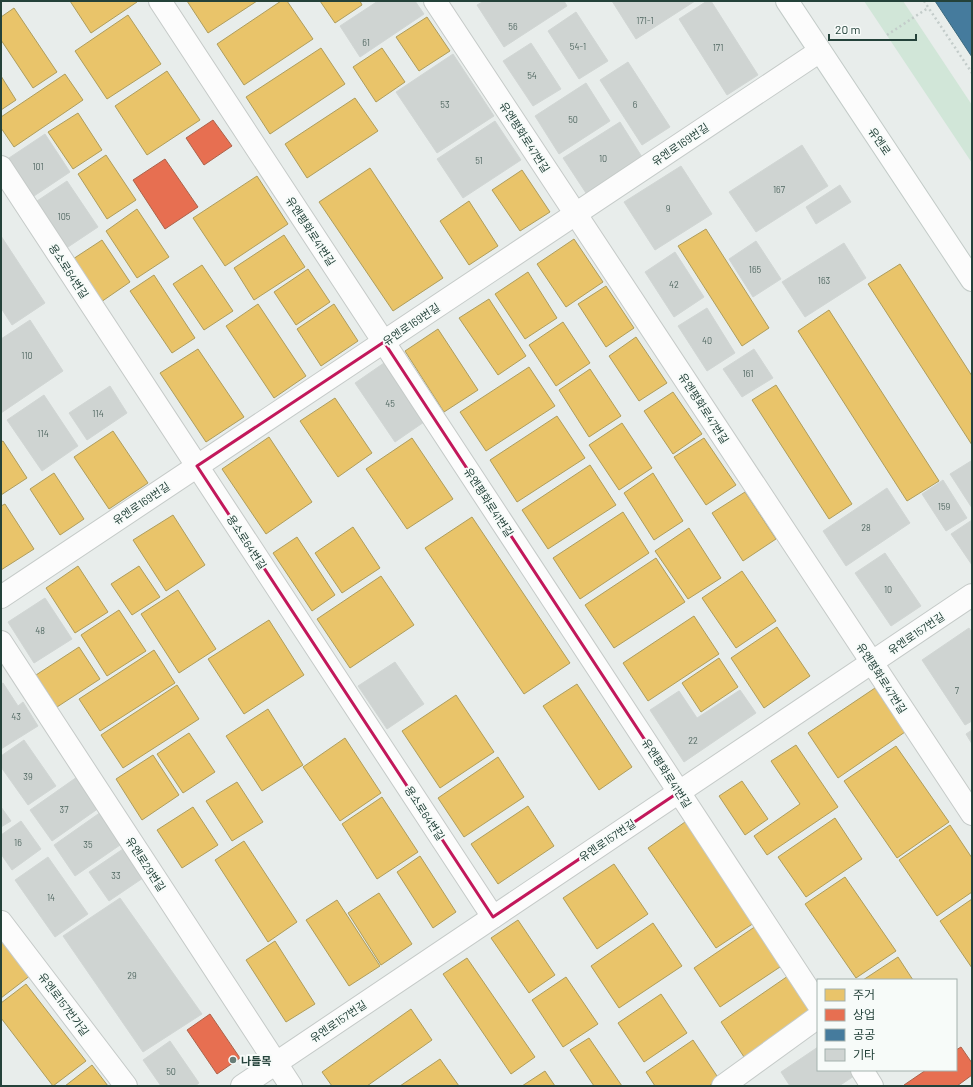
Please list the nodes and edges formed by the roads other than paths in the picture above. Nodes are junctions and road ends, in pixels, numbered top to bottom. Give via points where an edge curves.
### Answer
1 (160, 1) edge
2 (435, 1) edge
3 (787, 1) edge
4 (820, 51) junction
5 (1, 167) edge
6 (576, 214) junction
7 (972, 280) edge
8 (384, 342) junction
9 (197, 466) junction
10 (972, 595) edge
11 (1, 597) edge
12 (1, 642) edge
13 (872, 662) junction
14 (679, 792) junction
15 (972, 814) edge
16 (493, 917) junction
17 (1, 922) edge
18 (817, 1002) edge
19 (817, 1018) edge
20 (275, 1064) junction
21 (863, 1071) edge
22 (126, 1086) edge
23 (242, 1086) edge
24 (291, 1086) edge
25 (723, 1086) edge
26 (872, 1086) edge

1 - 8 street, 유엔평화로41번길
2 - 6 street, 유엔평화로47번길
3 - 4 street, 유엔로
4 - 6 street, 유엔로169번길
4 - 7 street, 유엔로
5 - 9 street, 용소로64번길
6 - 8 street, 유엔로169번길
6 - 13 street, 유엔평화로47번길
8 - 9 street, 유엔로169번길
8 - 14 street, 유엔평화로41번길
9 - 11 street, 유엔로169번길
9 - 16 street, 용소로64번길
10 - 13 street, 유엔로157번길
12 - 20 street, 유엔로29번길
13 - 14 street, 유엔로157번길
13 - 15 street, 유엔평화로47번길
14 - 16 street, 유엔로157번길
14 - 18 street, 유엔평화로41번길
16 - 20 street, 유엔로157번길
17 - 22 street, 유엔로157번가길
19 - 25 street
20 - 23 street, 유엔로157번길
20 - 24 street, 유엔로29번길
21 - 26 street

